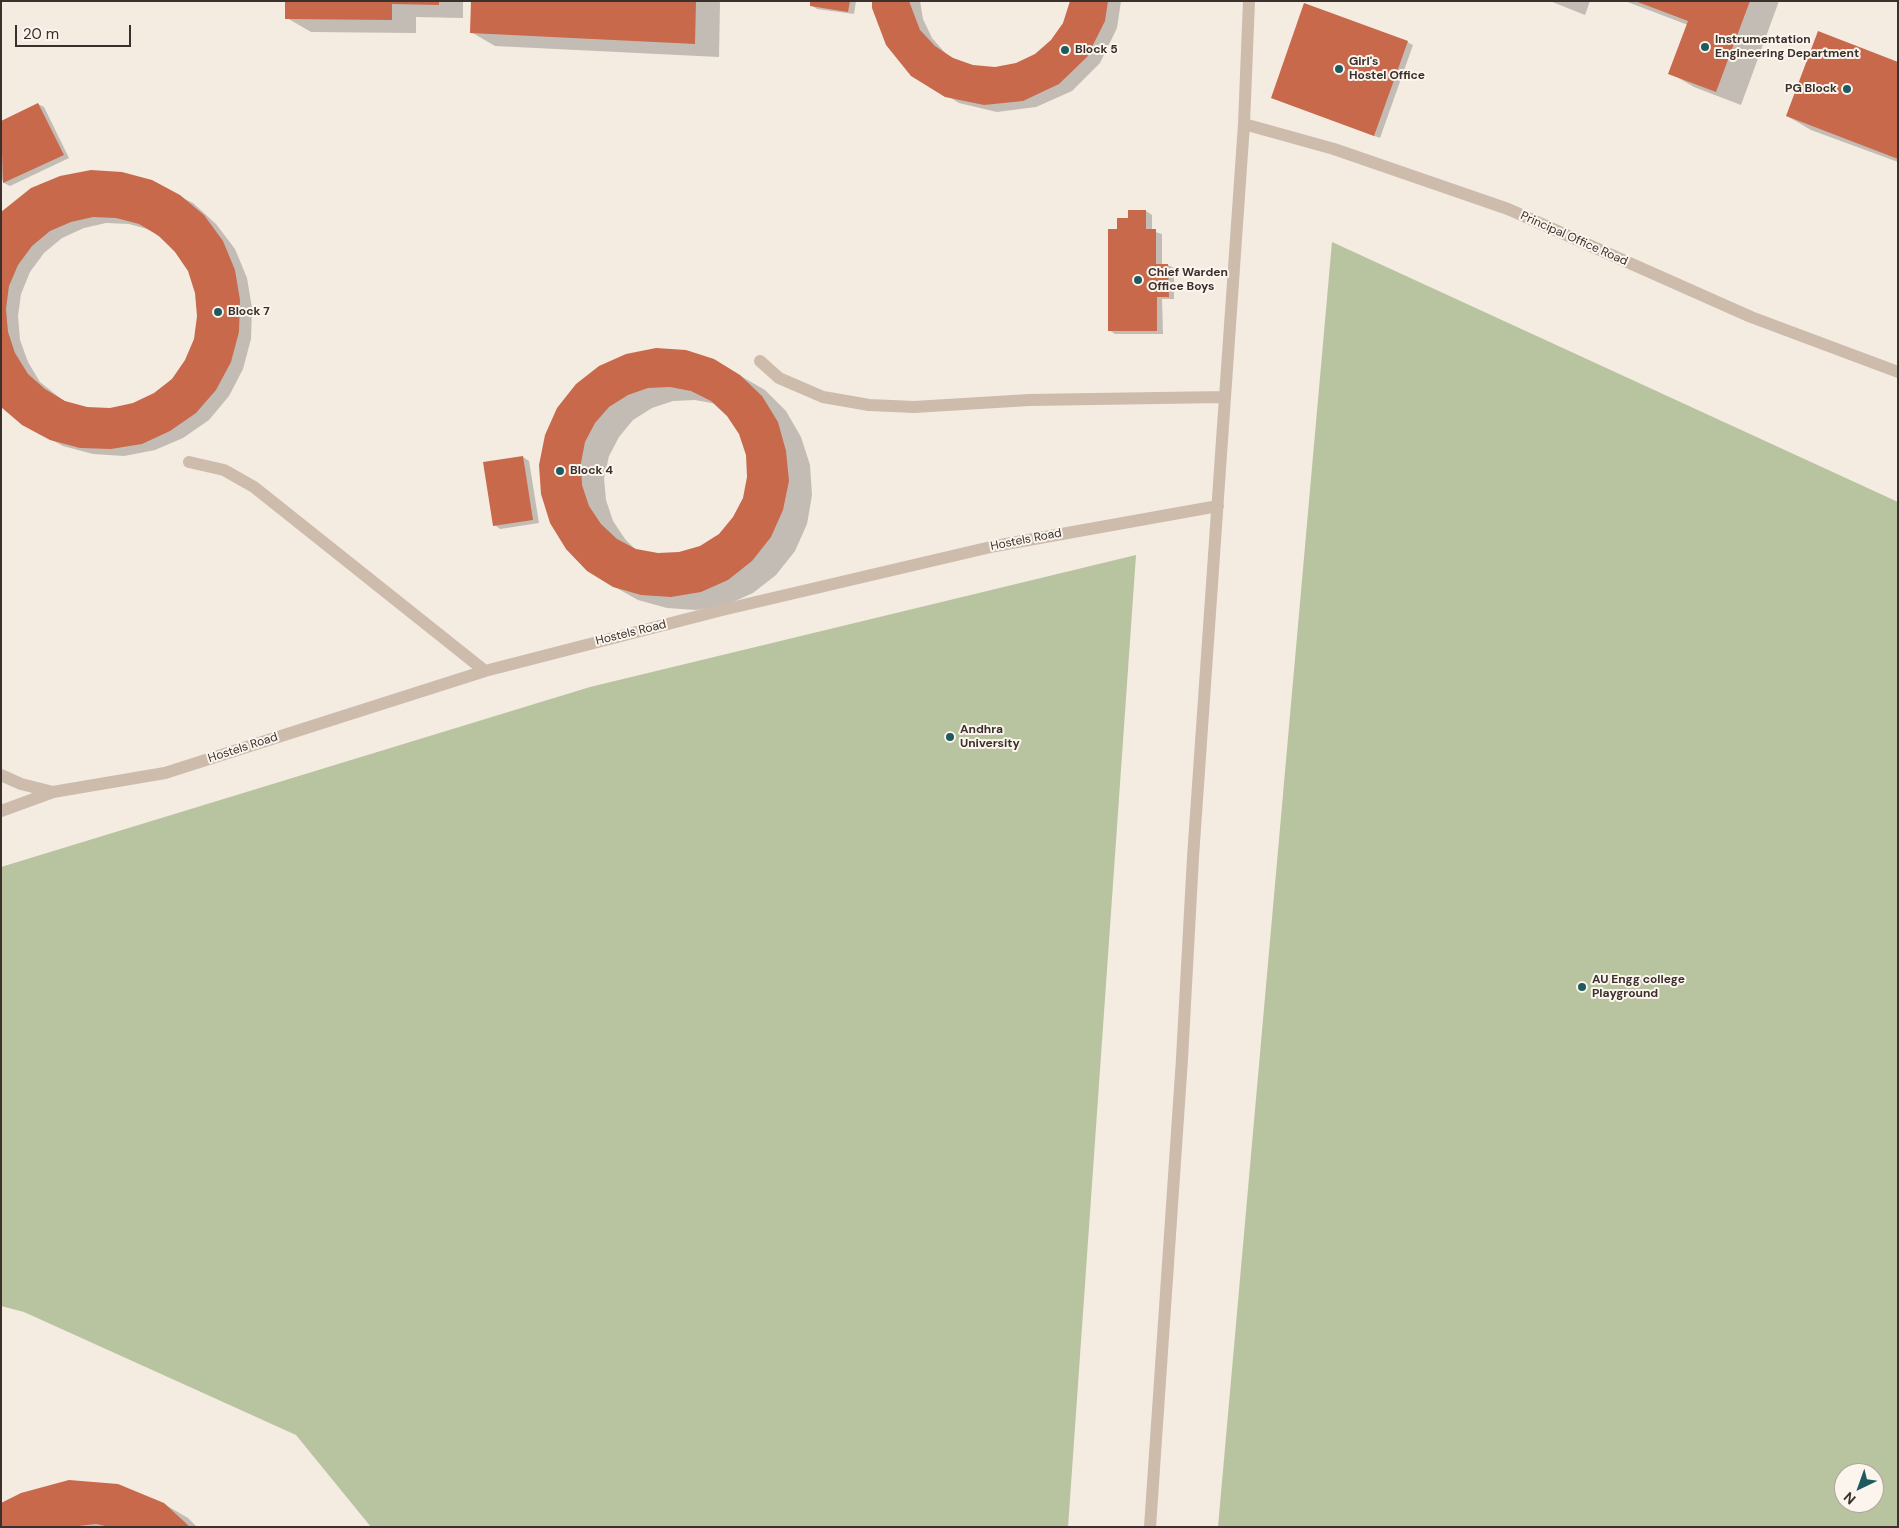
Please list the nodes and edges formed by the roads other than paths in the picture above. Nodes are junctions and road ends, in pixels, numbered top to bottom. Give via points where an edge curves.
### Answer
1 (1249, 1) edge
2 (1244, 124) junction
3 (760, 361) dead end
4 (1898, 372) edge
5 (1224, 397) junction
6 (189, 462) dead end
7 (1218, 506) junction
8 (485, 671) junction
9 (1, 775) edge
10 (53, 792) junction
11 (1, 811) edge
12 (1150, 1527) edge

1 - 2 street
2 - 4 street, Principal Office Road via 1334,149 1508,209 1751,317
2 - 5 street
3 - 5 street via 779,378 823,397 869,405 914,408 1029,400
5 - 7 street
6 - 8 street via 224,470 254,486
7 - 8 street, Hostels Road via 995,546 722,610
7 - 12 street
8 - 10 street, Hostels Road via 165,773
9 - 10 street, Hostels Road
10 - 11 street, Hostels Road

